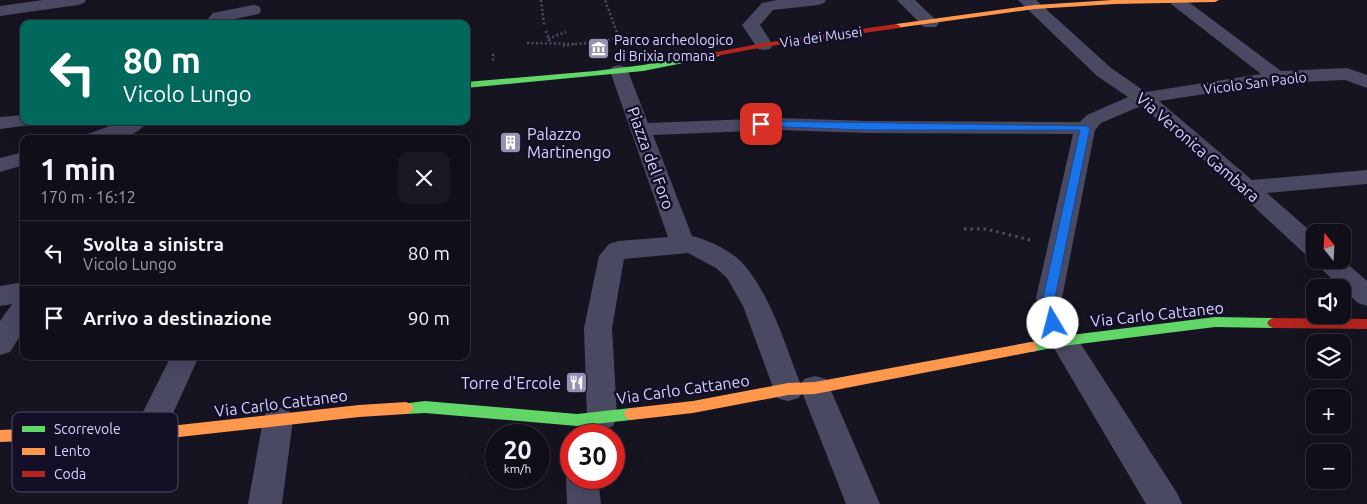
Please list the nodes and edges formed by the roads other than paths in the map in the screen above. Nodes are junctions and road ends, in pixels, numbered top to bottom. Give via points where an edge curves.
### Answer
1 (78, 0) edge
2 (818, 0) edge
3 (905, 0) edge
4 (1215, 0) edge
5 (1177, 1) edge
6 (36, 3) edge
7 (1030, 4) edge
8 (253, 10) dead end
9 (0, 12) edge
10 (216, 20) edge
11 (930, 23) junction
12 (764, 45) junction
13 (614, 72) junction
14 (1278, 77) junction
15 (1367, 82) edge
16 (470, 86) edge
17 (1143, 98) junction
18 (20, 121) edge
19 (0, 123) edge
20 (132, 125) edge
21 (1085, 128) junction
22 (641, 129) junction
23 (105, 135) edge
24 (20, 159) edge
25 (0, 165) edge
26 (1367, 178) edge
27 (1246, 188) junction
28 (1306, 241) edge
29 (683, 245) junction
30 (1337, 269) edge
31 (20, 293) edge
32 (0, 296) edge
33 (1367, 296) edge
34 (20, 313) edge
35 (1367, 324) edge
36 (1058, 332) junction
37 (0, 344) edge
38 (183, 360) edge
39 (802, 388) junction
40 (159, 412) edge
41 (278, 420) junction
42 (586, 424) edge
43 (178, 431) edge
44 (583, 489) edge
45 (265, 504) edge
46 (584, 504) edge
47 (863, 504) edge
48 (1165, 504) edge

1 - 6 street
2 - 12 street via 768,6 751,25
3 - 11 street
4 - 5 street, Via dei Musei
5 - 7 street, Via dei Musei
5 - 14 street
6 - 9 street
7 - 11 street, Via dei Musei
7 - 17 street, Via Veronica Gambara via 1104,72
8 - 10 street
11 - 12 street, Via dei Musei
12 - 13 street, Via dei Musei
13 - 16 street, Via dei Musei
13 - 22 street, Piazza del Foro
14 - 15 street, Vicolo San Paolo via 1347,74
14 - 17 street, Vicolo San Paolo
17 - 21 street, Vicolo San Paolo via 1094,119
17 - 27 street, Via Veronica Gambara
18 - 19 street
20 - 23 street
21 - 22 street via 779,124
21 - 36 street via 1049,298
22 - 29 street, Piazza del Foro
24 - 25 street
26 - 27 street
27 - 28 street, Via Veronica Gambara
29 - 39 street via 692,244 725,262 736,272
29 - 42 street via 618,250 612,256 600,305
30 - 33 street
31 - 32 street
34 - 37 street
35 - 36 street, Via Carlo Cattaneo via 1215,322
36 - 39 street, Via Carlo Cattaneo
36 - 48 street
38 - 40 street
39 - 42 street, Via Carlo Cattaneo
39 - 47 street
41 - 42 street, Via Carlo Cattaneo via 425,407
41 - 43 street, Via Carlo Cattaneo
41 - 45 street
44 - 46 street

